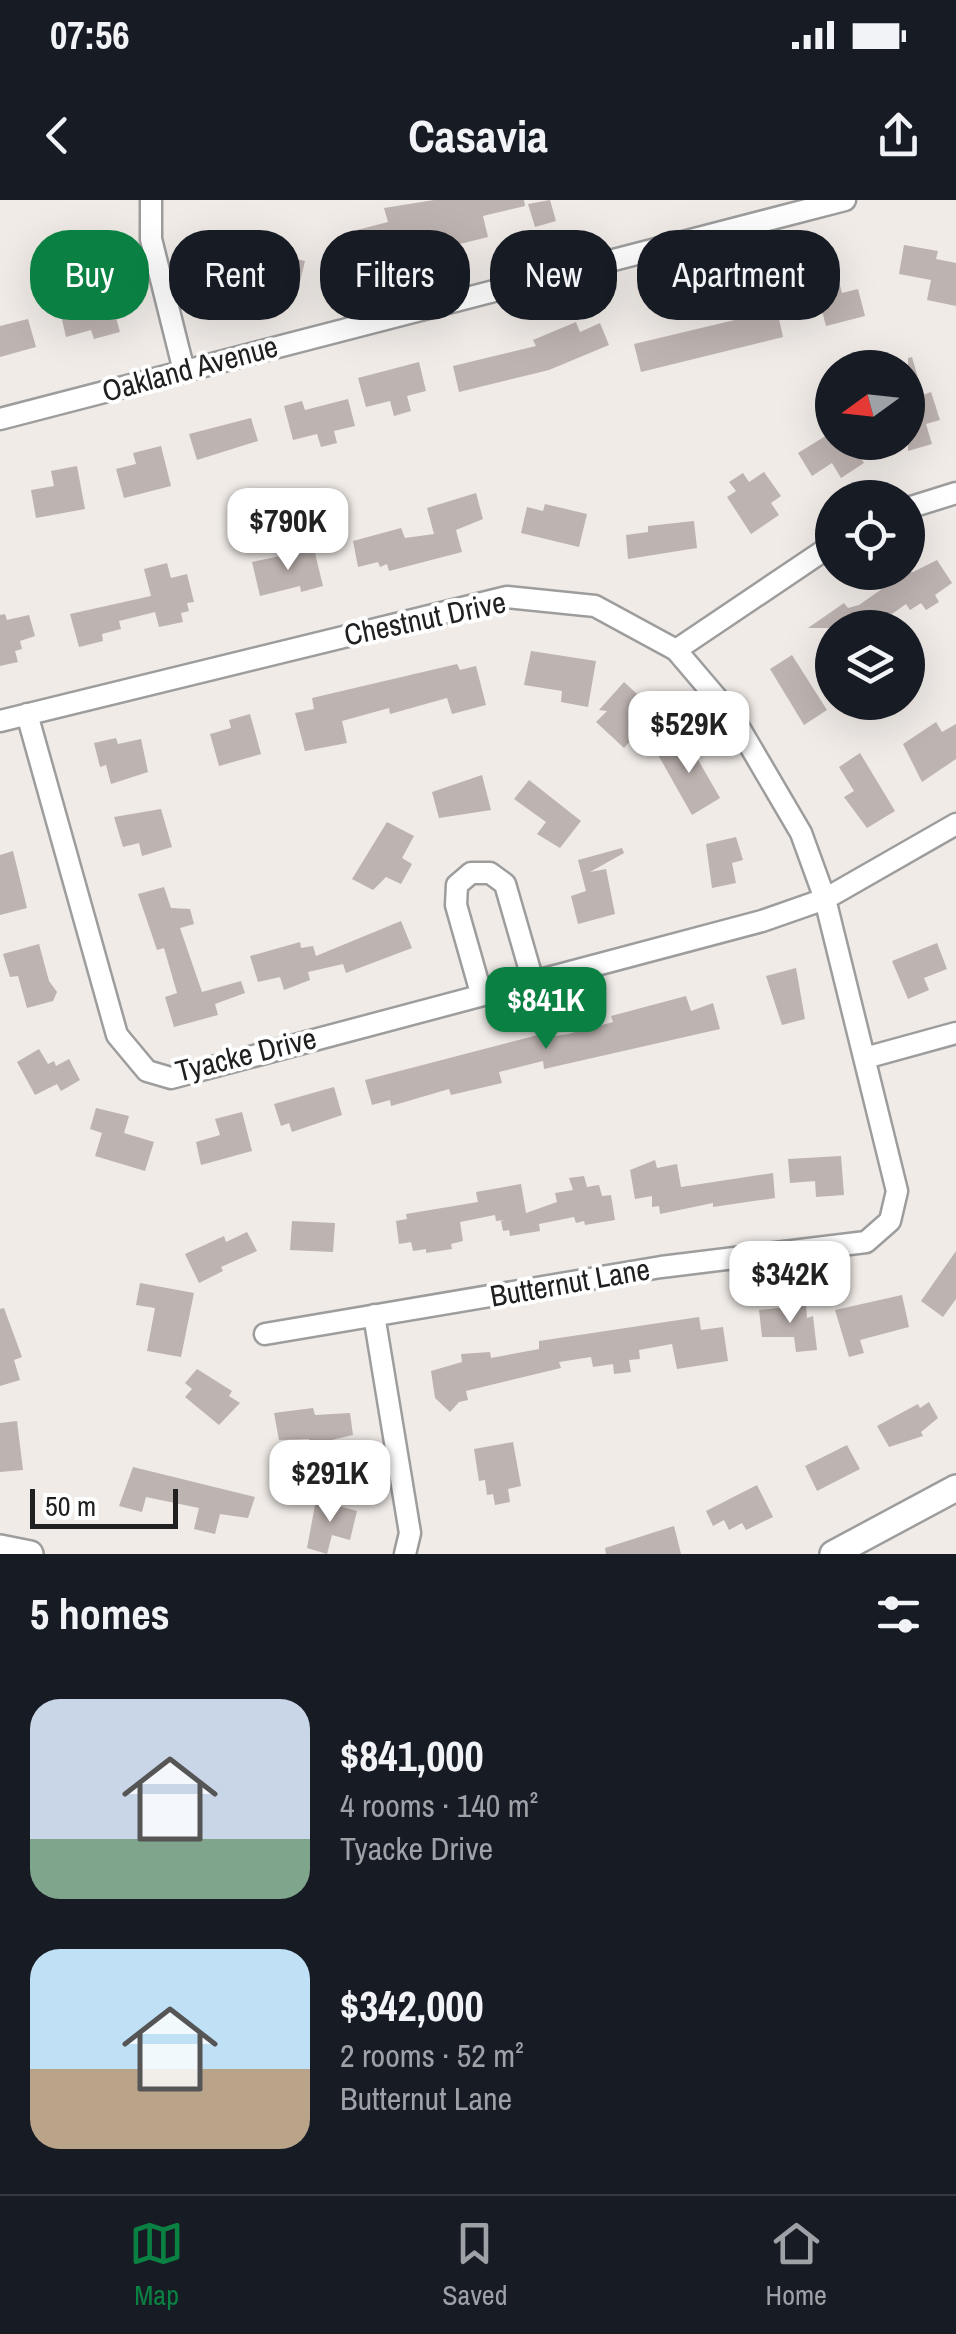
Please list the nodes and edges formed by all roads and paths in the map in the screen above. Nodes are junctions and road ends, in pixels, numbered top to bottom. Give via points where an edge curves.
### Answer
1 (151, 200) edge
2 (845, 200) edge
3 (184, 371) junction
4 (0, 418) edge
5 (956, 493) edge
6 (925, 503) edge
7 (815, 557) edge
8 (676, 650) junction
9 (27, 714) junction
10 (0, 721) edge
11 (956, 824) edge
12 (825, 899) junction
13 (533, 981) junction
14 (481, 993) junction
15 (956, 1034) edge
16 (865, 1058) junction
17 (374, 1315) junction
18 (265, 1334) dead end
19 (956, 1488) edge
20 (0, 1548) edge
21 (30, 1554) edge
22 (405, 1554) edge
23 (833, 1554) edge

1 - 3 street via 151,239
2 - 3 street, Oakland Avenue
3 - 4 street, Oakland Avenue
5 - 6 street
7 - 8 street
8 - 9 street, Chestnut Drive via 595,606 507,598
8 - 12 street, Chestnut Drive via 733,718 801,833
9 - 10 street, Chestnut Drive
9 - 14 street, Tyacke Drive via 117,1035 148,1071 171,1078
11 - 12 street, Tyacke Drive
12 - 13 street, Tyacke Drive
12 - 16 street, Butternut Lane
13 - 14 street, Tyacke Drive
13 - 14 street via 505,884 490,873 471,873 457,885 456,905
15 - 16 street
16 - 17 street, Butternut Lane via 897,1191 890,1220 866,1242 661,1267
17 - 18 street, Butternut Lane
17 - 22 street via 410,1533
19 - 23 street
20 - 21 street

